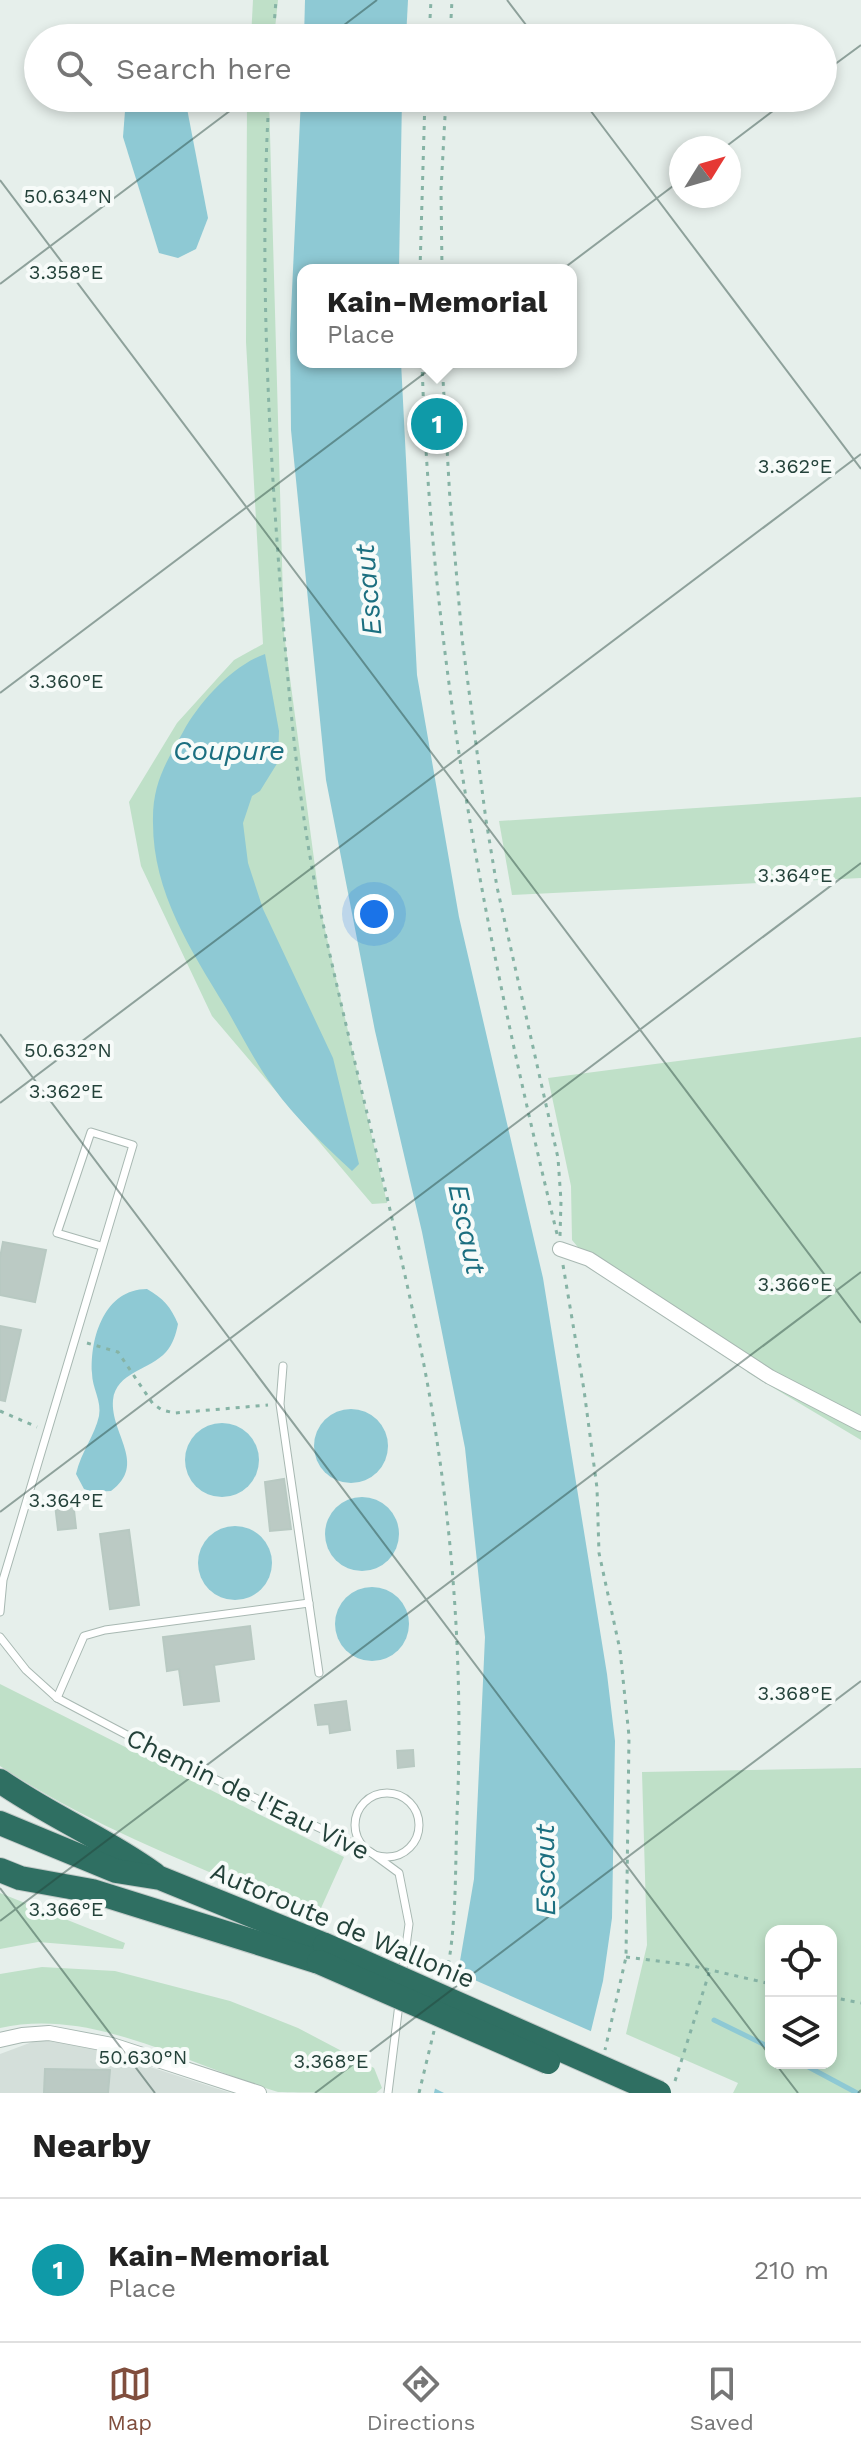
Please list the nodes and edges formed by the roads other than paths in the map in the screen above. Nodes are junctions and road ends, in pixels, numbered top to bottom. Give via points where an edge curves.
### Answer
1 (101, 1246) junction
2 (560, 1249) road end
3 (283, 1366) dead end
4 (861, 1424) edge
5 (309, 1603) junction
6 (0, 1612) edge
7 (0, 1637) edge
8 (319, 1673) dead end
9 (57, 1698) junction
10 (0, 1781) edge
11 (0, 1823) edge
12 (369, 1851) junction
13 (0, 1870) edge
14 (160, 1878) junction
15 (322, 1954) junction
16 (0, 2040) edge
17 (667, 2088) edge
18 (259, 2093) edge
19 (388, 2093) edge
20 (619, 2093) edge

1 - 1 lane via 133,1145 91,1132 57,1233
1 - 6 lane via 3,1580
2 - 4 street via 589,1259 770,1377
3 - 5 lane via 280,1404
5 - 8 lane
5 - 9 lane via 84,1636
7 - 9 lane, Chemin de l'Eau Vive
9 - 12 lane, Chemin de l'Eau Vive via 178,1762
10 - 14 highway
11 - 14 highway, Autoroute de Wallonie via 116,1871
12 - 12 lane via 399,1856 415,1842 420,1821 410,1802 391,1793 363,1804 356,1834
12 - 19 lane, Chemin de l'Eau Vive via 399,1873 409,1924
13 - 15 highway, Autoroute de Wallonie
14 - 15 highway, Autoroute de Wallonie
15 - 17 highway, Autoroute de Wallonie, bridge
15 - 20 highway, Autoroute de Wallonie, bridge
16 - 18 street via 49,2033 112,2045

